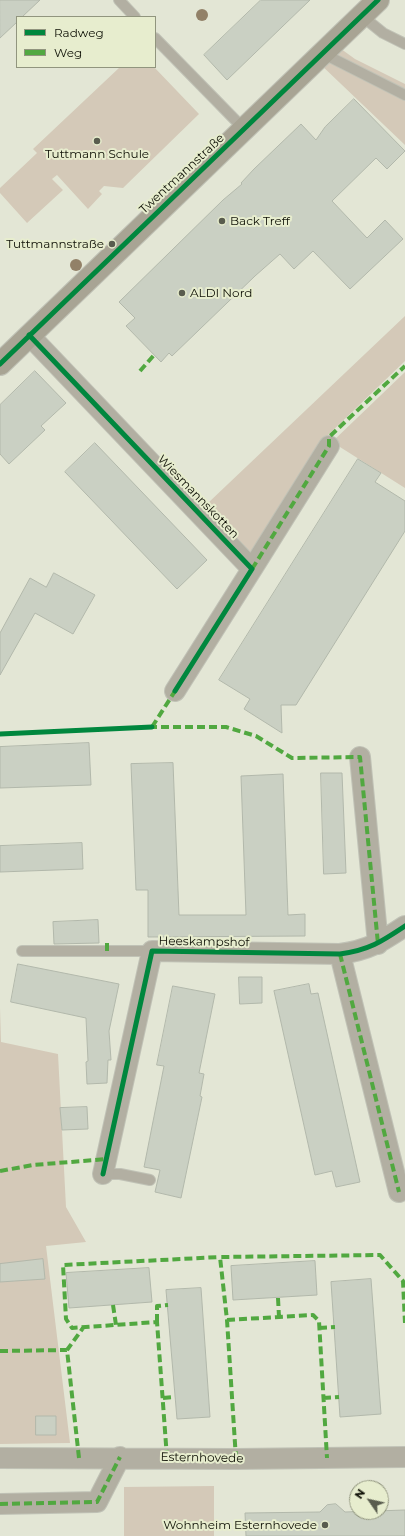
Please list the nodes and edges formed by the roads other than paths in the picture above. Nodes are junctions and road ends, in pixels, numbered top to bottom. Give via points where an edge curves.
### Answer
1 (119, 0) edge
2 (371, 5) edge
3 (134, 16) edge
4 (156, 39) edge
5 (405, 44) edge
6 (324, 54) junction
7 (405, 95) edge
8 (244, 130) junction
9 (29, 335) junction
10 (0, 364) edge
11 (329, 446) dead end
12 (252, 569) junction
13 (175, 691) dead end
14 (360, 757) dead end
15 (405, 926) edge
16 (378, 944) junction
17 (22, 951) dead end
18 (152, 951) junction
19 (340, 954) junction
20 (103, 1174) joint
21 (150, 1180) dead end
22 (399, 1192) dead end
23 (120, 1457) junction
24 (405, 1457) edge
25 (0, 1458) edge
26 (0, 1504) edge

1 - 3 lane
2 - 5 lane via 383,33
2 - 6 street, Twentmannstraße
4 - 8 lane
6 - 7 lane
6 - 8 street, Twentmannstraße
8 - 9 street, Twentmannstraße
9 - 10 street, Twentmannstraße
9 - 12 street, Wiesmannskotten
11 - 12 street
12 - 13 street
14 - 16 street
15 - 16 street, Heeskampshof
16 - 19 street, Heeskampshof via 358,952
17 - 18 lane, Heeskampshof
18 - 19 street, Heeskampshof
18 - 20 street, Heeskampshof
19 - 22 street
20 - 21 lane via 120,1174
23 - 24 street, Esternhovede
23 - 25 street, Esternhovede
23 - 26 street via 97,1502

